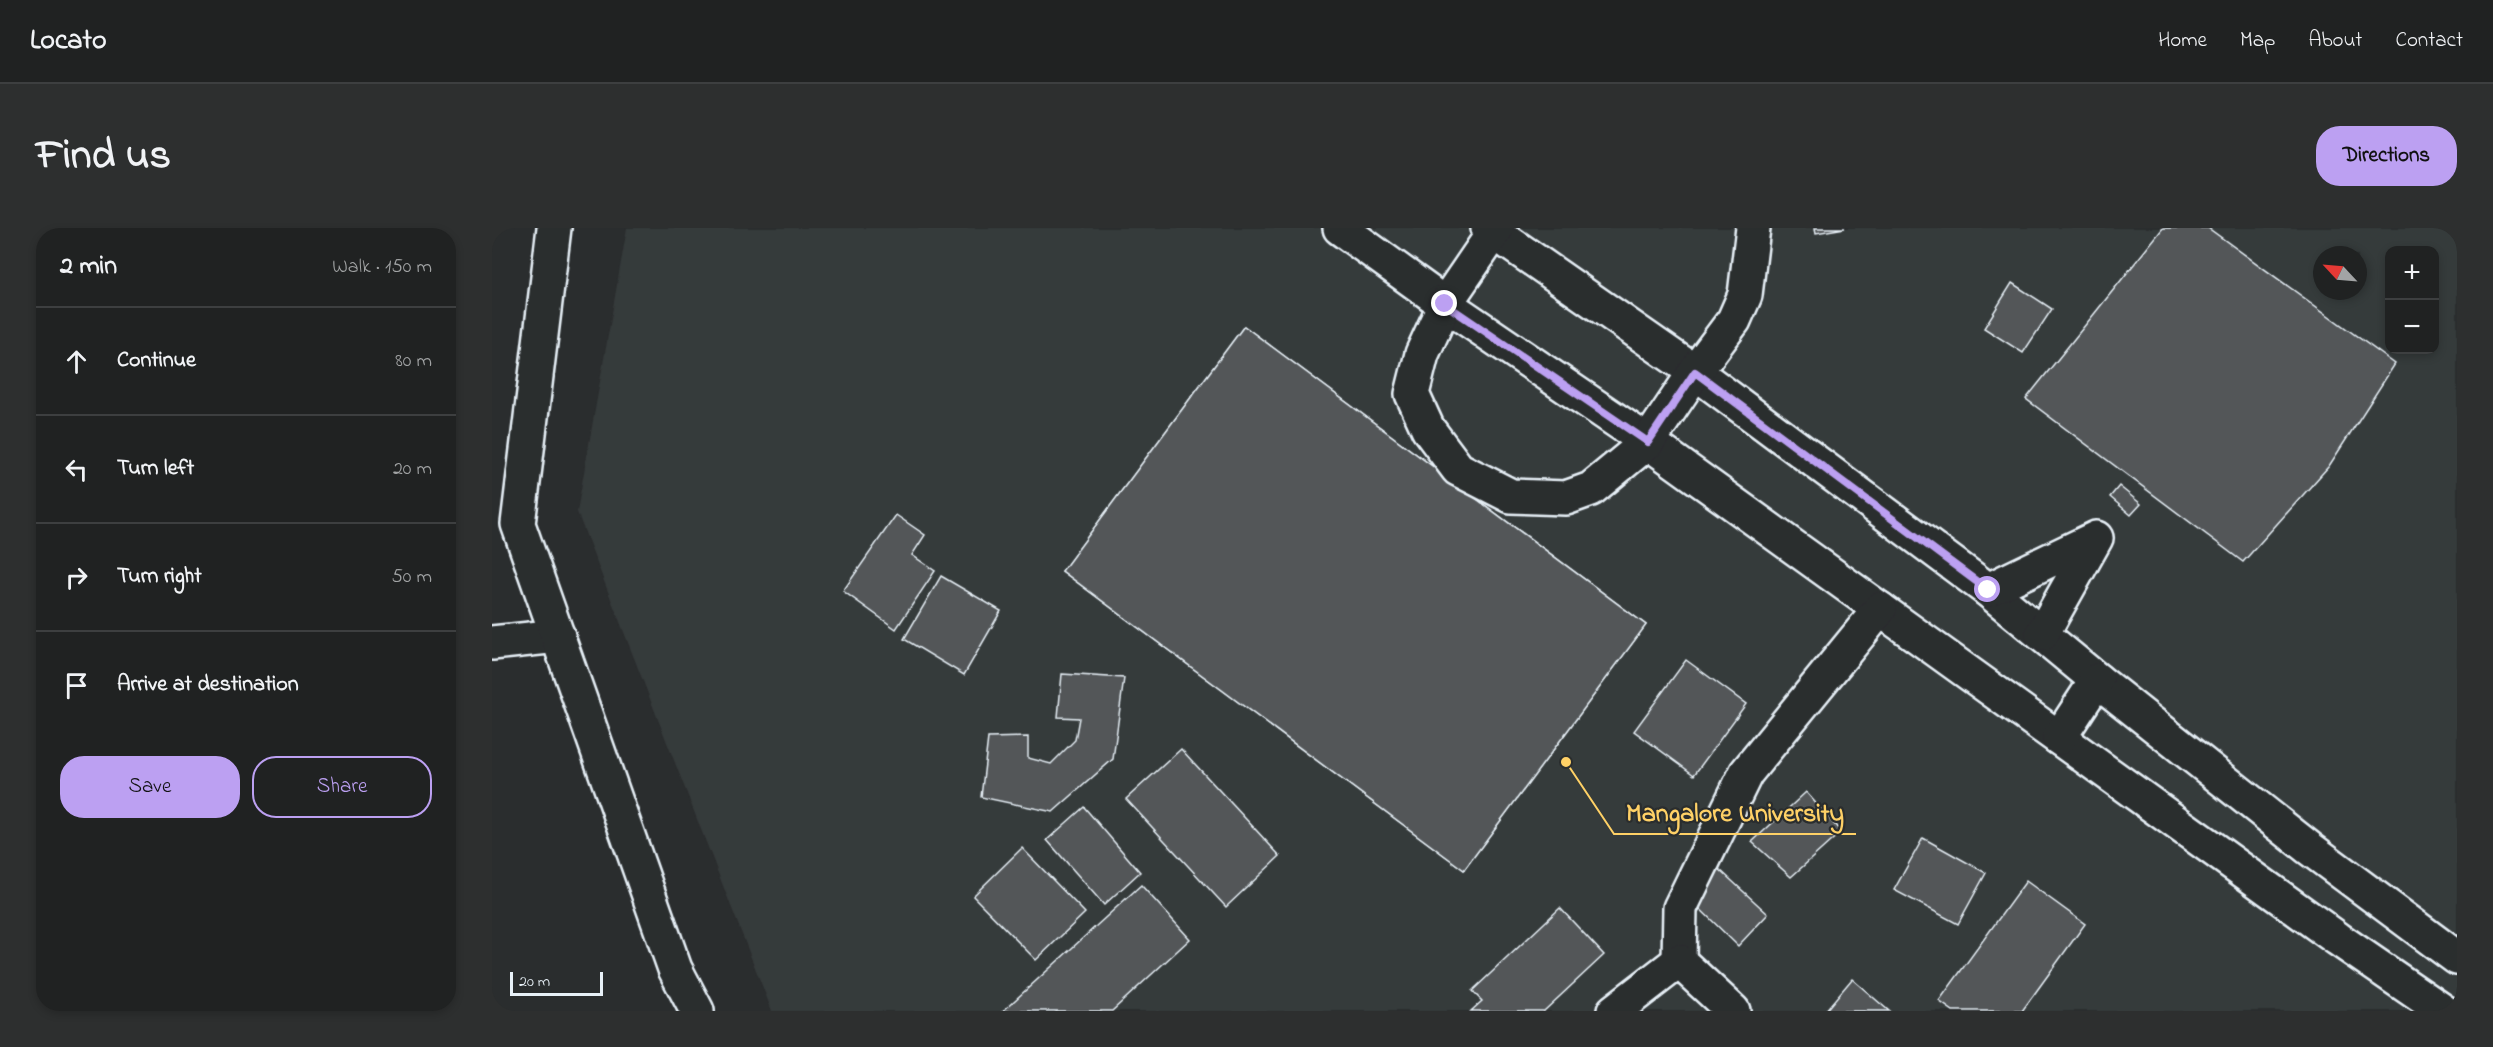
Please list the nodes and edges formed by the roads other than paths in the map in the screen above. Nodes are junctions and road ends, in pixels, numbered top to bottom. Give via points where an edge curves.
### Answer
1 (554, 228) edge
2 (1340, 228) edge
3 (1753, 228) edge
4 (1493, 229) edge
5 (1445, 304) junction
6 (1695, 372) junction
7 (1648, 442) junction
8 (1988, 590) junction
9 (1880, 609) junction
10 (2042, 634) junction
11 (558, 636) junction
12 (492, 643) edge
13 (2097, 680) junction
14 (2059, 738) junction
15 (2457, 958) edge
16 (1679, 961) junction
17 (697, 1011) edge
18 (1614, 1011) edge
19 (1733, 1011) edge
20 (2443, 1011) edge

1 - 11 street via 519,524
2 - 5 street
3 - 6 street via 1745,295 1734,320
4 - 5 street
4 - 6 street
5 - 7 street
5 - 7 street via 1422,354 1412,394 1428,429 1458,469 1511,496 1566,498 1591,489
6 - 7 street
6 - 8 street
7 - 9 street
8 - 10 street
8 - 10 street via 2096,538
9 - 14 street
9 - 16 street via 1746,773 1680,908
10 - 13 street
11 - 12 street
11 - 17 street via 675,969
13 - 14 street
13 - 15 street via 2309,848
14 - 20 street
16 - 18 street
16 - 19 street

